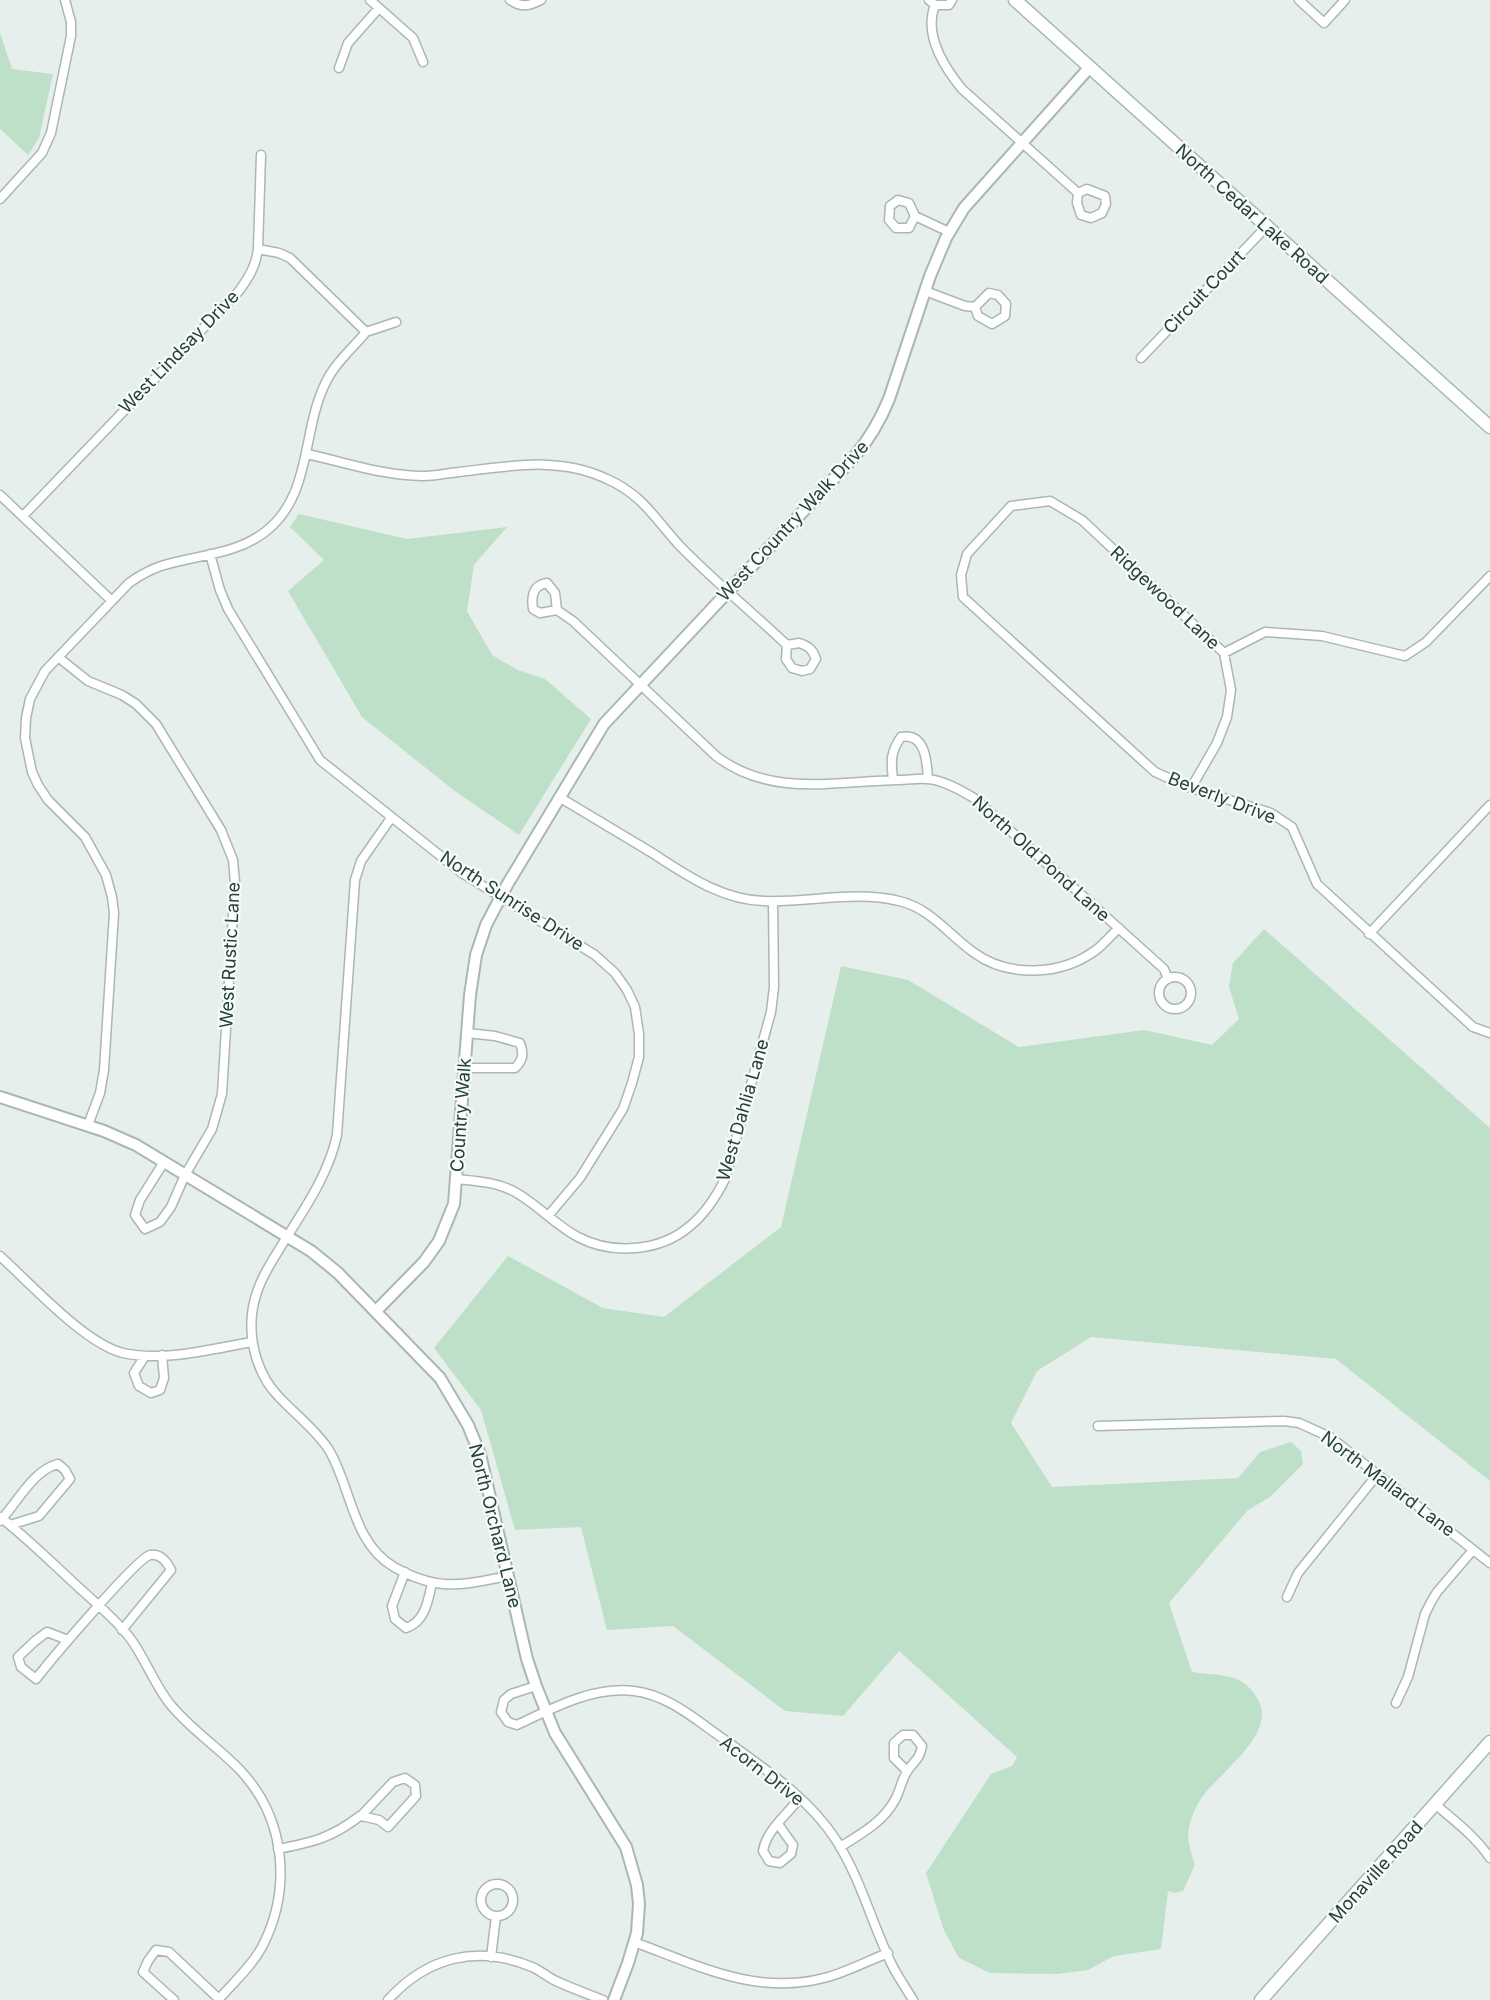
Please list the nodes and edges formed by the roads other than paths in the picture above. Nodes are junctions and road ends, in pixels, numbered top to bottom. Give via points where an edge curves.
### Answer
1 (65, 0) edge
2 (370, 0) edge
3 (510, 0) edge
4 (541, 0) edge
5 (952, 0) edge
6 (1015, 0) edge
7 (1299, 0) edge
8 (1345, 0) edge
9 (932, 3) edge
10 (379, 8) junction
11 (423, 62) dead end
12 (339, 68) dead end
13 (1089, 68) junction
14 (1021, 143) junction
15 (261, 155) dead end
16 (1078, 193) dead end
17 (0, 200) edge
18 (915, 216) dead end
19 (1267, 226) junction
20 (949, 232) junction
21 (258, 249) junction
22 (924, 291) junction
23 (975, 307) dead end
24 (396, 322) dead end
25 (366, 332) junction
26 (1141, 358) dead end
27 (1490, 427) edge
28 (307, 454) junction
29 (0, 495) edge
30 (1011, 506) joint
31 (23, 516) junction
32 (210, 554) junction
33 (1490, 576) edge
34 (728, 591) junction
35 (112, 601) junction
36 (557, 610) dead end
37 (787, 645) dead end
38 (1224, 653) junction
39 (58, 657) junction
40 (640, 684) junction
41 (928, 779) junction
42 (893, 780) junction
43 (1191, 788) junction
44 (559, 797) junction
45 (1490, 805) edge
46 (391, 818) junction
47 (500, 896) junction
48 (773, 901) junction
49 (1119, 928) junction
50 (1369, 934) junction
51 (1168, 979) dead end
52 (467, 1033) junction
53 (1490, 1034) edge
54 (465, 1068) junction
55 (0, 1097) edge
56 (88, 1125) junction
57 (164, 1162) junction
58 (185, 1175) junction
59 (457, 1179) junction
60 (548, 1216) junction
61 (287, 1237) junction
62 (0, 1256) edge
63 (376, 1311) junction
64 (252, 1342) junction
65 (162, 1355) junction
66 (146, 1356) junction
67 (1098, 1426) dead end
68 (1377, 1475) junction
69 (1, 1519) edge
70 (10, 1525) junction
71 (1473, 1550) junction
72 (1490, 1563) edge
73 (405, 1572) junction
74 (508, 1576) junction
75 (432, 1584) junction
76 (1287, 1597) dead end
77 (99, 1606) junction
78 (122, 1630) junction
79 (68, 1640) junction
80 (536, 1686) junction
81 (1396, 1703) dead end
82 (546, 1712) junction
83 (1490, 1742) edge
84 (907, 1771) junction
85 (800, 1798) junction
86 (1436, 1805) junction
87 (362, 1816) junction
88 (778, 1824) junction
89 (840, 1846) junction
90 (278, 1849) junction
91 (1490, 1858) edge
92 (496, 1916) dead end
93 (634, 1942) junction
94 (888, 1953) junction
95 (491, 1957) junction
96 (174, 2000) edge
97 (218, 2000) edge
98 (388, 2000) edge
99 (603, 2000) edge
100 (615, 2000) edge
101 (913, 2000) edge
102 (1262, 2000) edge

1 - 17 street via 71,36 51,133 42,153
2 - 10 street
3 - 4 street via 519,6
5 - 9 street via 949,5
6 - 13 main road, North Cedar Lake Road
7 - 8 street via 1324,22
9 - 14 street via 933,34 947,71
10 - 11 street via 413,39
10 - 12 street via 348,43
13 - 14 street, West Country Walk Drive
13 - 19 main road, North Cedar Lake Road
14 - 16 street
14 - 20 street, West Country Walk Drive via 964,208
15 - 21 street, West Lindsay Drive
18 - 20 street
19 - 26 street, Circuit Court
19 - 27 main road, North Cedar Lake Road
20 - 22 street, West Country Walk Drive
21 - 25 street via 290,258
21 - 31 street, West Lindsay Drive via 249,277 238,291
22 - 23 street
22 - 34 street, West Country Walk Drive via 889,399 870,437
24 - 25 street
25 - 28 street via 326,382
28 - 32 street via 291,503 280,517 252,540
28 - 34 street via 408,476 529,463 588,471 627,489 645,504
29 - 31 street
30 - 38 street, Ridgewood Lane via 1050,501 1082,520
30 - 43 street, Beverly Drive via 967,554 962,575 963,597 1155,772
31 - 35 street
32 - 35 street via 145,572
32 - 46 street, North Sunrise Drive via 228,609 310,747 331,771
33 - 38 street via 1426,642 1405,656 1322,636 1265,632
34 - 37 street
34 - 40 street, West Country Walk Drive
35 - 39 street
36 - 40 street, North Old Pond Lane
38 - 43 street, Ridgewood Lane via 1231,690 1227,717
39 - 56 street via 45,671 30,699 25,728 27,753 38,785 48,800 85,837 96,854 106,875 114,913 104,1070
39 - 58 street, West Rustic Lane via 88,681 122,695 147,714 221,830 233,860 235,882 222,1094 213,1129
40 - 42 street, North Old Pond Lane via 716,756 754,778 801,784
40 - 44 street, West Country Walk Drive via 604,724
41 - 42 street, North Old Pond Lane
41 - 42 street via 922,746 909,736 901,737 893,748
41 - 49 street, North Old Pond Lane via 974,798
43 - 50 street, Beverly Drive via 1271,813 1292,827 1317,884
44 - 47 street, West Country Walk Drive
44 - 48 street via 695,880 744,899
45 - 50 street
46 - 47 street, North Sunrise Drive via 462,873
46 - 61 street via 361,861 355,880 333,1154
47 - 52 street, Country Walk via 476,955
47 - 60 street, North Sunrise Drive via 580,944 615,973 635,1007 639,1057 623,1109 580,1178
48 - 49 street via 870,897 902,901 934,917 984,959 1014,969 1055,968 1078,962
48 - 60 street, West Dahlia Lane via 771,1012 725,1179 716,1197 688,1228 637,1248 595,1244 577,1237
49 - 51 street, North Old Pond Lane via 1164,969
50 - 53 street, Beverly Drive via 1473,1027
52 - 54 street, Country Walk
52 - 54 street via 509,1039 520,1043 523,1051 515,1068
54 - 59 street, Country Walk
55 - 56 street, North Orchard Lane
56 - 57 street, North Orchard Lane via 136,1144
57 - 58 street, North Orchard Lane
57 - 58 street, West Rustic Lane via 135,1215 145,1229 160,1222
58 - 61 street, North Orchard Lane
59 - 60 street, West Dahlia Lane via 486,1182 514,1191
59 - 63 street, Country Walk via 454,1204 439,1241
61 - 63 street, North Orchard Lane via 338,1273
61 - 64 street via 255,1296
62 - 66 street via 85,1334 122,1353
63 - 74 street, North Orchard Lane via 440,1378 468,1425 480,1454
64 - 65 street
64 - 73 street via 266,1379 277,1395 329,1450 361,1531 392,1566
65 - 66 street
65 - 66 street via 164,1378 160,1390 150,1393 139,1386 134,1373
67 - 68 street, North Mallard Lane via 1284,1421 1330,1437
68 - 71 street, North Mallard Lane
68 - 76 street via 1298,1573
69 - 70 street
69 - 70 street via 48,1466 58,1464 65,1470 70,1479 39,1516
70 - 77 street
71 - 72 street, North Mallard Lane
71 - 81 street via 1431,1602
73 - 75 street
73 - 75 street via 392,1606 395,1619 406,1628 415,1625 424,1614
74 - 75 street via 461,1585
74 - 80 street, North Orchard Lane
77 - 78 street
77 - 78 street via 144,1558 156,1556 168,1563 171,1570
77 - 79 street
78 - 90 street via 169,1703 253,1785 270,1817
79 - 79 street via 36,1679 21,1667 18,1657 48,1632
80 - 82 street, North Orchard Lane
80 - 82 street, Acorn Drive via 511,1694 504,1700 501,1712 508,1722 517,1725
82 - 85 street, Acorn Drive via 599,1692 649,1694 679,1708
82 - 93 street, North Orchard Lane via 626,1847 639,1904
83 - 86 main road, Monaville Road
84 - 84 street via 920,1759 922,1746 913,1735 903,1735 894,1743 894,1758
84 - 89 street via 897,1796 882,1817
85 - 88 street
85 - 89 street, Acorn Drive
86 - 91 street via 1464,1828
86 - 102 main road, Monaville Road
87 - 87 street via 388,1827 416,1796 415,1785 405,1778 393,1782
87 - 90 street via 324,1838
88 - 88 street via 764,1842 763,1851 769,1861 780,1863 791,1854 793,1845
89 - 94 street, Acorn Drive
90 - 97 street via 281,1886 275,1917 261,1948
92 - 95 street
93 - 94 street via 732,1978 780,1985 826,1978
93 - 100 street, North Orchard Lane
94 - 101 street, Acorn Drive
95 - 98 street via 458,1958 429,1967 414,1975
95 - 99 street via 533,1967 555,1981
96 - 97 street via 143,1972 156,1950 169,1952

